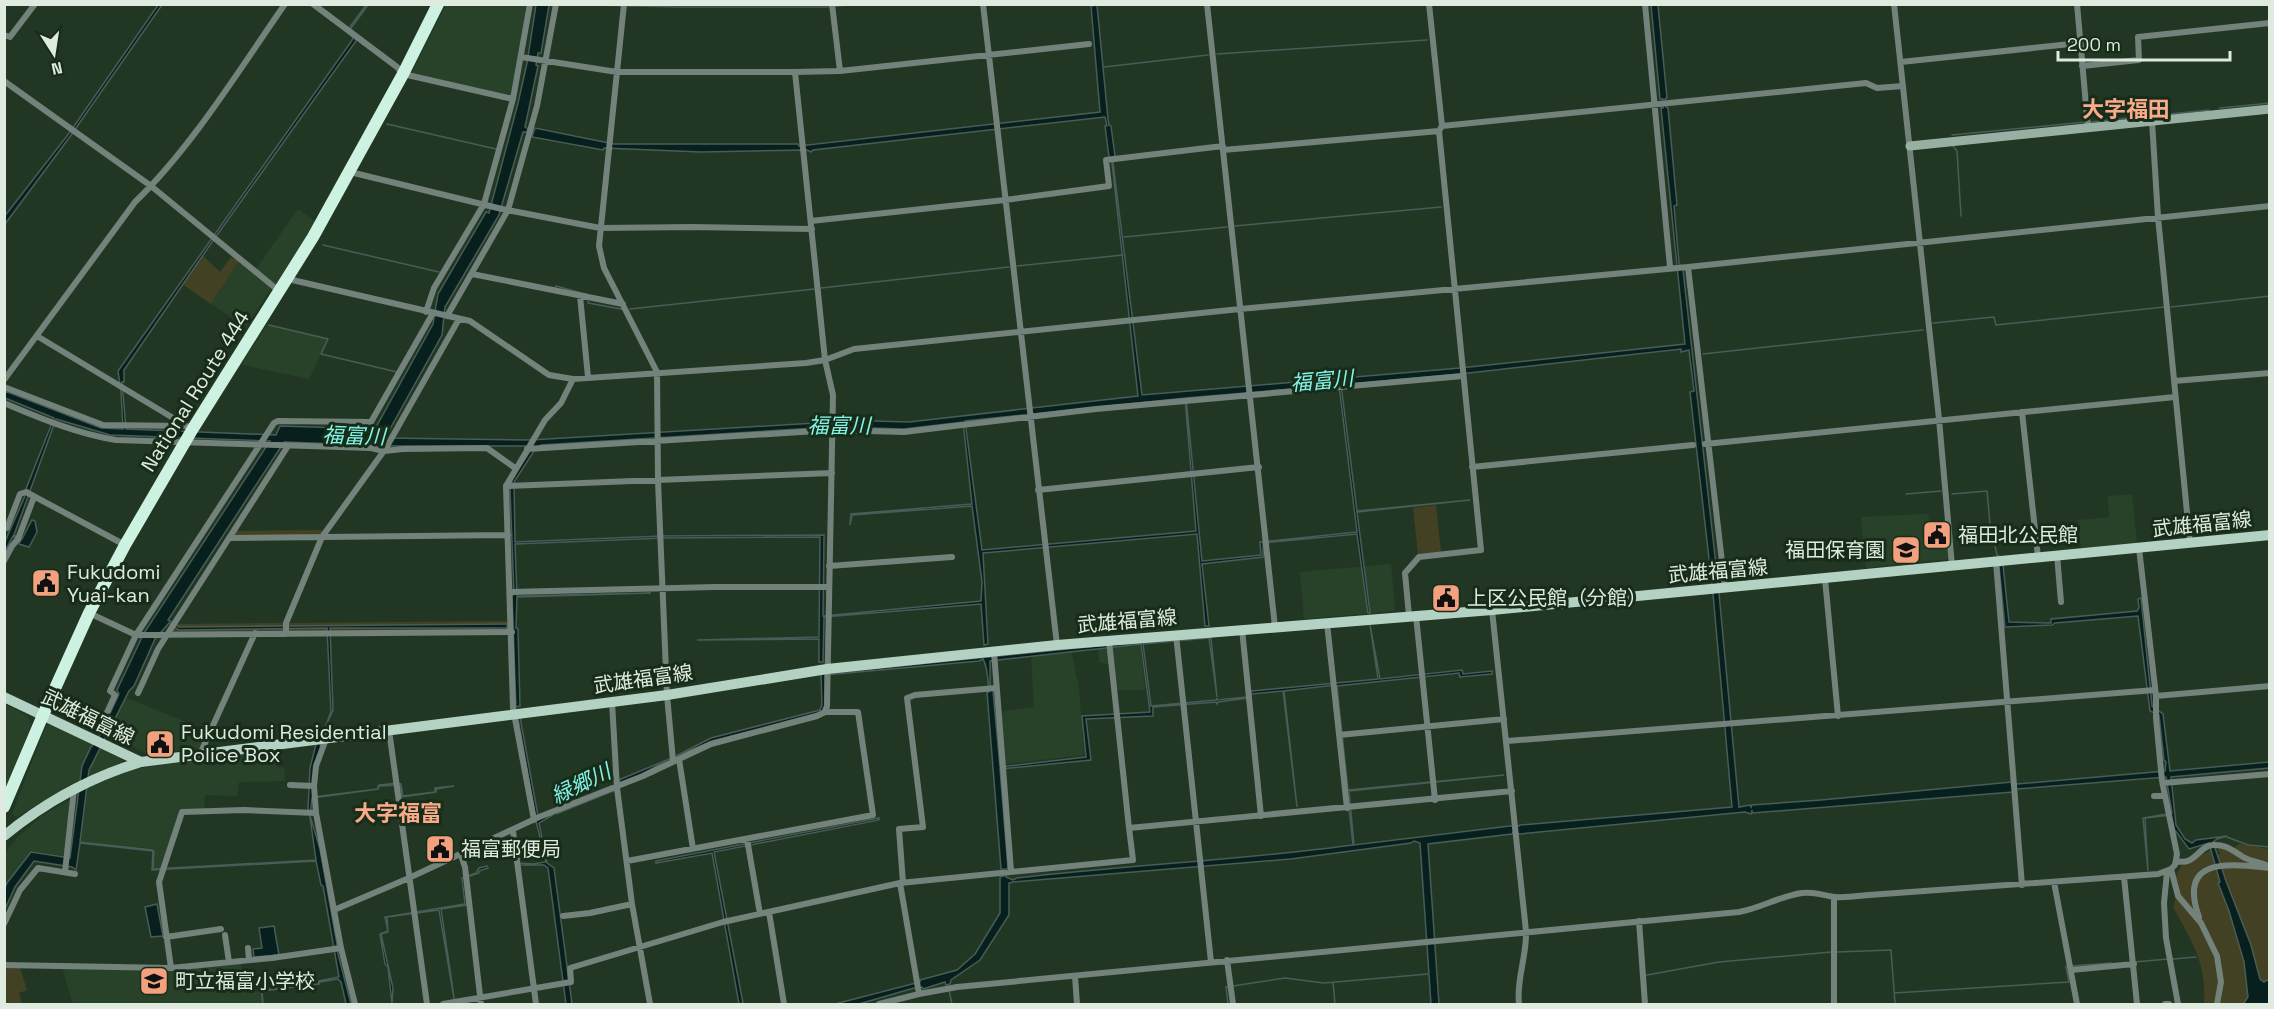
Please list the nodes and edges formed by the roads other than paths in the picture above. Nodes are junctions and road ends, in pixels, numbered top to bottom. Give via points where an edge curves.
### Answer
1 (35, 4) edge
2 (285, 4) edge
3 (313, 4) edge
4 (438, 4) edge
5 (530, 4) edge
6 (556, 4) edge
7 (983, 4) edge
8 (1207, 4) edge
9 (1429, 4) edge
10 (1645, 4) edge
11 (1894, 4) edge
12 (2077, 4) edge
13 (832, 5) edge
14 (624, 6) edge
15 (2270, 23) edge
16 (4, 35) edge
17 (2080, 43) junction
18 (1089, 44) dead end
19 (989, 54) junction
20 (524, 57) junction
21 (542, 60) junction
22 (1901, 62) junction
23 (2082, 66) junction
24 (840, 71) junction
25 (617, 72) junction
26 (795, 72) junction
27 (403, 74) junction
28 (4, 81) edge
29 (1903, 86) junction
30 (513, 99) junction
31 (1661, 104) junction
32 (2270, 109) edge
33 (2152, 121) junction
34 (2087, 124) junction
35 (1440, 128) junction
36 (1910, 146) junction
37 (1223, 148) junction
38 (350, 172) junction
39 (151, 186) junction
40 (1005, 200) junction
41 (486, 205) junction
42 (2270, 206) edge
43 (505, 209) junction
44 (2158, 217) junction
45 (811, 221) junction
46 (600, 228) junction
47 (812, 229) junction
48 (1920, 241) junction
49 (1679, 267) junction
50 (472, 274) junction
51 (288, 279) junction
52 (1455, 290) junction
53 (279, 291) junction
54 (580, 296) junction
55 (623, 304) junction
56 (1240, 309) junction
57 (430, 313) junction
58 (446, 316) junction
59 (459, 319) junction
60 (1021, 332) junction
61 (37, 336) junction
62 (825, 360) junction
63 (657, 372) junction
64 (2270, 373) edge
65 (1463, 375) junction
66 (588, 377) junction
67 (573, 379) junction
68 (4, 380) edge
69 (2174, 381) junction
70 (4, 387) edge
71 (1250, 394) junction
72 (2175, 397) junction
73 (4, 403) edge
74 (2022, 412) junction
75 (1029, 413) junction
76 (1939, 419) junction
77 (834, 426) junction
78 (189, 428) junction
79 (658, 439) junction
80 (185, 441) junction
81 (1707, 443) junction
82 (262, 444) junction
83 (1694, 445) dead end
84 (286, 446) junction
85 (531, 448) junction
86 (385, 450) junction
87 (1258, 467) junction
88 (1472, 467) junction
89 (515, 468) junction
90 (832, 473) junction
91 (658, 481) junction
92 (511, 486) junction
93 (1038, 490) junction
94 (30, 494) junction
95 (4, 527) edge
96 (508, 535) junction
97 (2270, 535) edge
98 (322, 537) junction
99 (230, 538) junction
100 (2190, 543) junction
101 (125, 545) junction
102 (2139, 548) junction
103 (2057, 555) junction
104 (952, 556) dead end
105 (2038, 557) junction
106 (4, 561) edge
107 (1996, 562) junction
108 (829, 566) junction
109 (1952, 566) junction
110 (1826, 579) junction
111 (824, 587) junction
112 (663, 588) junction
113 (1719, 589) junction
114 (510, 592) junction
115 (2061, 602) dead end
116 (1492, 610) junction
117 (89, 613) junction
118 (1412, 616) junction
119 (1327, 623) junction
120 (511, 627) junction
121 (1275, 627) junction
122 (1242, 629) junction
123 (255, 633) junction
124 (286, 634) junction
125 (139, 635) junction
126 (164, 635) junction
127 (1176, 638) junction
128 (1110, 644) junction
129 (1057, 645) junction
130 (994, 656) junction
131 (827, 673) junction
132 (2270, 687) edge
133 (992, 688) junction
134 (2152, 692) junction
135 (138, 693) dead end
136 (667, 695) junction
137 (4, 697) edge
138 (612, 702) junction
139 (2009, 703) junction
140 (825, 712) junction
141 (515, 714) junction
142 (43, 715) junction
143 (1838, 716) junction
144 (105, 717) dead end
145 (1504, 719) junction
146 (1428, 726) junction
147 (389, 730) junction
148 (1342, 734) junction
149 (326, 739) junction
150 (1507, 741) junction
151 (200, 754) junction
152 (674, 759) junction
153 (141, 762) junction
154 (2270, 774) edge
155 (2163, 782) junction
156 (290, 785) dead end
157 (312, 786) junction
158 (617, 786) junction
159 (76, 789) junction
160 (1512, 791) junction
161 (2165, 795) junction
162 (2154, 796) dead end
163 (1435, 800) junction
164 (4, 807) edge
165 (1349, 808) junction
166 (312, 813) junction
167 (1261, 816) junction
168 (536, 818) junction
169 (1196, 822) junction
170 (1129, 828) junction
171 (513, 831) junction
172 (4, 836) edge
173 (748, 843) junction
174 (693, 849) junction
175 (461, 855) junction
176 (627, 861) junction
177 (2176, 861) junction
178 (2270, 867) edge
179 (66, 870) junction
180 (2169, 871) junction
181 (1007, 872) junction
182 (75, 874) dead end
183 (2124, 877) junction
184 (409, 878) junction
185 (2054, 882) junction
186 (902, 883) junction
187 (2022, 885) junction
188 (1834, 897) junction
189 (632, 904) junction
190 (334, 910) junction
191 (769, 912) junction
192 (760, 914) junction
193 (563, 916) dead end
194 (1639, 921) junction
195 (2201, 923) junction
196 (4, 924) edge
197 (1526, 931) junction
198 (166, 937) junction
199 (640, 947) junction
200 (248, 948) dead end
201 (337, 948) junction
202 (249, 960) junction
203 (1227, 960) junction
204 (229, 962) junction
205 (1211, 962) junction
206 (2133, 962) junction
207 (4, 965) edge
208 (2071, 967) junction
209 (171, 968) junction
210 (1075, 976) junction
211 (534, 987) junction
212 (918, 992) junction
213 (480, 997) junction
214 (1645, 1003) edge
215 (355, 1005) edge
216 (428, 1005) edge
217 (443, 1005) edge
218 (481, 1005) edge
219 (536, 1005) edge
220 (650, 1005) edge
221 (784, 1005) edge
222 (879, 1005) edge
223 (1077, 1005) edge
224 (1233, 1005) edge
225 (1519, 1005) edge
226 (1834, 1005) edge
227 (2077, 1005) edge
228 (2138, 1005) edge
229 (2178, 1005) edge
230 (2217, 1005) edge

1 - 16 street via 10,37
2 - 39 street
3 - 27 street
4 - 27 highway, National Route 444
5 - 20 street
6 - 21 street
7 - 19 street
8 - 37 street
9 - 35 street
10 - 31 street
11 - 22 street
12 - 17 street
13 - 24 street
14 - 25 street
15 - 23 street via 2138,37 2139,60
17 - 22 street
17 - 23 street
18 - 19 street
19 - 24 street
19 - 40 street
20 - 21 street
20 - 30 street
21 - 25 street
21 - 43 street via 537,106
22 - 29 street
23 - 34 street
24 - 26 street
25 - 26 street
25 - 46 street
26 - 45 street
27 - 30 street
27 - 38 highway, National Route 444
28 - 39 street
29 - 31 street via 1877,88 1864,83
29 - 36 street
30 - 41 street
31 - 35 street
31 - 49 street
32 - 33 street
33 - 34 street
33 - 44 street
34 - 36 street
35 - 37 street
35 - 52 street
36 - 48 street
37 - 40 street via 1106,160 1109,186
37 - 56 street
38 - 41 street
38 - 51 highway, National Route 444
39 - 53 street
39 - 61 street via 135,202
40 - 45 street
40 - 60 street
41 - 43 street
41 - 57 street via 434,288
42 - 44 street
43 - 46 street
43 - 50 street
44 - 48 street
44 - 69 street
45 - 47 street
46 - 47 street
46 - 55 street via 600,256
47 - 62 street
48 - 49 street
48 - 76 street
49 - 52 street
49 - 81 street
50 - 54 street
50 - 58 street
51 - 53 highway, National Route 444
51 - 57 street
52 - 56 street
52 - 65 street
53 - 78 highway, National Route 444
54 - 55 street
54 - 66 street
55 - 63 street
56 - 60 street
56 - 71 street
57 - 58 street
57 - 82 street via 371,422 278,421
58 - 59 street
59 - 67 street via 470,321 549,375
59 - 86 street
60 - 62 street via 854,349
60 - 75 street
61 - 68 street
61 - 78 street
62 - 63 street
62 - 77 street via 833,395
63 - 66 street
63 - 79 street
64 - 69 street
65 - 71 street
65 - 88 street
66 - 67 street
67 - 85 street
69 - 72 street
70 - 78 street via 103,425
71 - 75 street
71 - 87 street
72 - 74 street
72 - 100 street
73 - 80 street via 109,439
74 - 76 street
74 - 105 street
75 - 77 street via 904,432
75 - 93 street
76 - 81 street
76 - 109 street
77 - 79 street
77 - 90 street
78 - 80 highway, National Route 444
79 - 85 street
79 - 91 street
80 - 82 street
80 - 101 highway, National Route 444
81 - 113 street
82 - 84 street
82 - 125 street
83 - 88 street
84 - 86 street
84 - 99 street
85 - 89 street
86 - 89 street via 487,448
86 - 98 street
87 - 93 street
87 - 121 street
88 - 118 street via 1481,550 1419,557 1406,573
89 - 92 street
90 - 91 street
90 - 108 street
91 - 92 street
91 - 112 street
92 - 96 street
93 - 129 street
94 - 95 street via 20,494 7,528
94 - 101 street
94 - 106 street via 19,538
96 - 98 street
96 - 114 street
97 - 100 main road, 武雄福富線
98 - 99 street
98 - 124 street via 286,623
99 - 126 street
100 - 102 main road, 武雄福富線
101 - 117 highway, National Route 444
102 - 103 main road, 武雄福富線
102 - 134 street
103 - 105 main road, 武雄福富線
103 - 115 street
104 - 108 street
105 - 107 main road, 武雄福富線
107 - 109 main road, 武雄福富線
107 - 139 street
108 - 111 street
109 - 110 main road, 武雄福富線
110 - 113 main road, 武雄福富線
110 - 143 street
111 - 112 street
111 - 131 street
112 - 114 street
112 - 136 street
113 - 116 main road, 武雄福富線
114 - 120 street
116 - 118 main road, 武雄福富線
116 - 145 street
117 - 125 street
117 - 142 highway, National Route 444
118 - 119 main road, 武雄福富線
118 - 146 street
119 - 121 main road, 武雄福富線
119 - 148 street
120 - 124 street
120 - 141 street
121 - 122 main road, 武雄福富線
122 - 127 main road, 武雄福富線
122 - 167 street
123 - 124 street
123 - 126 street
123 - 151 street
125 - 126 street
125 - 144 street via 110,691 115,695
126 - 135 street
127 - 128 main road, 武雄福富線
127 - 169 street
128 - 129 main road, 武雄福富線
128 - 170 street
129 - 130 main road, 武雄福富線
130 - 131 main road, 武雄福富線
130 - 133 street
131 - 136 main road, 武雄福富線
131 - 140 street
132 - 134 street
133 - 181 street
133 - 186 street via 907,698 922,827 899,829
134 - 139 street
134 - 155 street
136 - 138 main road, 武雄福富線
136 - 152 street
137 - 142 main road, 武雄福富線
138 - 141 main road, 武雄福富線
138 - 158 street
139 - 143 street
139 - 187 street
140 - 152 street via 711,744
140 - 173 street via 858,712 873,815
141 - 147 main road, 武雄福富線
141 - 168 street
142 - 153 main road, 武雄福富線
142 - 164 highway, National Route 444
143 - 150 street
145 - 146 street
145 - 150 street
146 - 148 street
146 - 163 street
147 - 149 main road, 武雄福富線
147 - 184 street
148 - 165 street
149 - 151 main road, 武雄福富線
149 - 157 street
150 - 160 street
151 - 153 main road, 武雄福富線
152 - 158 street
152 - 174 street
153 - 159 main road
154 - 155 street
155 - 161 street
156 - 157 street
157 - 166 street
158 - 168 street
158 - 176 street
159 - 172 main road via 26,818
159 - 179 street
160 - 163 street
160 - 197 street
161 - 162 street
161 - 177 street
163 - 165 street
165 - 167 street
166 - 190 street
166 - 198 street via 182,812 159,882
167 - 169 street
168 - 171 street
169 - 170 street
169 - 205 street
170 - 181 street via 1132,860
171 - 175 street
171 - 211 street
173 - 174 street
173 - 192 street
174 - 176 street
175 - 184 street
175 - 213 street
176 - 189 street
177 - 178 street via 2192,860 2212,845 2226,846
177 - 180 street
178 - 195 street via 2228,864 2203,872 2194,884
179 - 182 street
179 - 196 street via 38,868 20,890
180 - 183 street
180 - 195 street via 2178,896
180 - 229 street via 2164,903
181 - 186 street
183 - 185 street
183 - 206 street
184 - 190 street
184 - 216 street
185 - 187 street
185 - 208 street
186 - 191 street
186 - 212 street
187 - 188 street
188 - 194 street via 1802,893 1739,912
188 - 226 street
189 - 193 street
189 - 199 street
190 - 201 street
191 - 192 street
191 - 221 street
192 - 199 street
194 - 197 street
194 - 214 street
195 - 230 street via 2220,969
197 - 203 street
197 - 225 street
198 - 204 street via 223,932
198 - 209 street
199 - 211 street via 570,968 571,982
199 - 220 street
200 - 202 street
201 - 202 street
201 - 215 street
202 - 204 street
203 - 205 street
203 - 224 street
204 - 209 street
205 - 210 street
206 - 208 street
206 - 228 street
207 - 209 street
208 - 227 street
210 - 212 street
210 - 223 street
211 - 213 street
211 - 219 street
212 - 222 street
213 - 217 street
213 - 218 street

